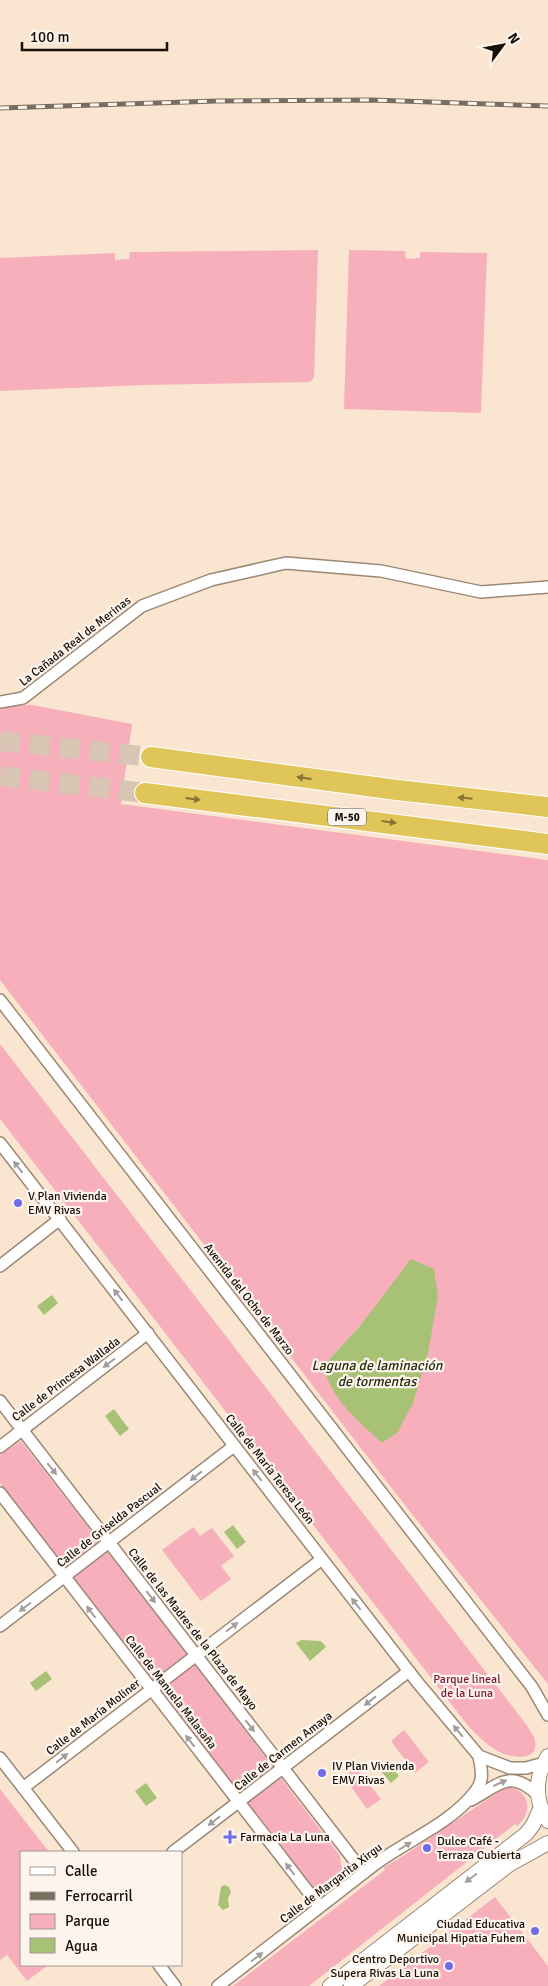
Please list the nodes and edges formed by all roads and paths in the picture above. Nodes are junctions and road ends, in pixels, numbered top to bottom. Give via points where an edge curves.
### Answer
1 (548, 587) edge
2 (0, 702) edge
3 (151, 757) tunnel mouth
4 (145, 793) tunnel mouth
5 (498, 802) junction
6 (548, 802) edge
7 (548, 808) edge
8 (548, 844) edge
9 (0, 1000) edge
10 (0, 1143) edge
11 (60, 1219) junction
12 (0, 1266) edge
13 (148, 1334) junction
14 (0, 1401) edge
15 (22, 1430) junction
16 (234, 1446) junction
17 (0, 1447) edge
18 (0, 1494) edge
19 (109, 1543) junction
20 (322, 1559) junction
21 (64, 1577) junction
22 (0, 1626) edge
23 (196, 1655) junction
24 (409, 1671) junction
25 (532, 1687) junction
26 (151, 1690) junction
27 (548, 1702) edge
28 (548, 1715) edge
29 (479, 1756) junction
30 (0, 1758) edge
31 (546, 1760) edge
32 (282, 1768) junction
33 (23, 1788) junction
34 (539, 1801) junction
35 (238, 1802) junction
36 (463, 1805) junction
37 (548, 1820) edge
38 (548, 1843) edge
39 (72, 1851) edge
40 (174, 1851) edge
41 (364, 1874) junction
42 (320, 1907) junction
43 (160, 1966) edge
44 (175, 1986) edge
45 (218, 1986) edge
46 (330, 1986) edge
47 (351, 1986) edge

1 - 2 street, La Cañada Real de Merinas via 481,592 381,571 286,563 211,580 142,606 23,698
5 -> 3 highway
4 -> 8 highway, M-50
5 - 6 highway
5 - 7 highway
9 - 25 street, Avenida del Ocho de Marzo
11 -> 10 street, Calle de María Teresa León
11 - 12 street
13 -> 11 street, Calle de María Teresa León
13 -> 15 street, Calle de Princesa Wallada
13 - 16 street, Calle de María Teresa León
14 - 15 street, Calle de las Madres de la Plaza de Mayo
15 - 17 street, Calle de Princesa Wallada
15 -> 19 street, Calle de las Madres de la Plaza de Mayo
16 -> 19 street, Calle de Griselda Pascual
20 -> 16 street, Calle de María Teresa León
18 - 21 street, Calle de Manuela Malasaña
19 - 21 street, Calle de Griselda Pascual
19 -> 23 street, Calle de las Madres de la Plaza de Mayo
23 -> 20 street, Calle de María Moliner
24 -> 20 street, Calle de María Teresa León
21 -> 22 street, Calle de Griselda Pascual
26 -> 21 street, Calle de Manuela Malasaña
23 - 26 street, Calle de María Moliner
23 -> 32 street, Calle de las Madres de la Plaza de Mayo
29 -> 24 street, Calle de María Teresa León
24 -> 32 street, Calle de Carmen Amaya
25 - 27 street, Avenida del Ocho de Marzo
25 - 28 street, Avenida del Ocho de Marzo
33 -> 26 street, Calle de María Moliner
35 -> 26 street, Calle de Manuela Malasaña
29 - 31 street, Calle de María Teresa León via 510,1768 526,1768
29 - 36 street, Calle de Margarita Xirgu via 482,1779
30 - 33 street
31 - 34 street via 539,1778
32 - 35 street, Calle de Carmen Amaya
32 - 41 street, Calle de las Madres de la Plaza de Mayo
33 - 39 street
36 -> 34 street, Calle de Margarita Xirgu via 509,1780 527,1785
34 - 37 street
34 -> 46 street via 534,1826 526,1834
35 -> 40 street, Calle de Carmen Amaya
42 -> 35 street, Calle de Manuela Malasaña
41 -> 36 street, Calle de Margarita Xirgu
38 - 47 street via 510,1864
41 - 42 street, Calle de Margarita Xirgu
45 -> 42 street, Calle de Margarita Xirgu
43 - 44 street

